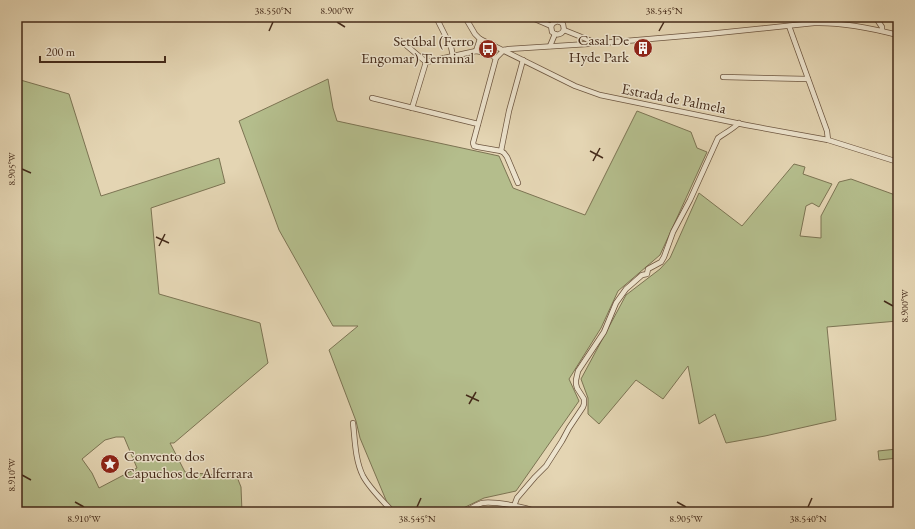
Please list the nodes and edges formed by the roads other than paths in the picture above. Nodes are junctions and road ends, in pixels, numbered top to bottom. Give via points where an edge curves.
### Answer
1 (436, 17) edge
2 (465, 17) edge
3 (530, 17) edge
4 (876, 17) edge
5 (561, 19) edge
6 (551, 26) junction
7 (789, 26) junction
8 (564, 30) junction
9 (882, 31) junction
10 (555, 34) junction
11 (898, 35) edge
12 (480, 39) junction
13 (402, 41) dead end
14 (594, 42) junction
15 (550, 46) junction
16 (504, 50) junction
17 (476, 51) junction
18 (453, 56) junction
19 (496, 58) junction
20 (523, 60) junction
21 (426, 62) junction
22 (722, 77) dead end
23 (808, 79) junction
24 (372, 98) dead end
25 (412, 108) junction
26 (739, 123) junction
27 (478, 124) junction
28 (828, 140) junction
29 (501, 151) junction
30 (898, 162) edge
31 (518, 183) dead end
32 (353, 423) dead end
33 (514, 506) junction
34 (898, 509) edge
35 (393, 512) edge
36 (465, 512) edge
37 (537, 512) edge
38 (894, 512) edge

1 - 18 street
2 - 12 street, Estrada de Palmela
3 - 6 street
4 - 9 street
5 - 6 street
5 - 8 street
6 - 10 street
7 - 9 street via 829,22
7 - 14 street
7 - 23 street
8 - 10 street via 561,34
8 - 14 street
9 - 11 street
10 - 15 street
12 - 16 street, Estrada de Palmela
12 - 17 street
13 - 21 street
14 - 15 street
15 - 16 street
16 - 19 street
16 - 20 street, Estrada de Palmela
17 - 18 street
17 - 19 street
18 - 21 street
19 - 27 street
20 - 26 street, Estrada de Palmela via 575,86 600,95
20 - 29 street
21 - 25 street
22 - 23 street
23 - 28 street
24 - 25 street
25 - 27 street
26 - 28 street, Estrada de Palmela
26 - 33 street via 718,138 673,232 664,257 648,269 647,274 631,284 616,303 604,332 576,376 577,388 584,399 583,407 546,466 517,498
27 - 29 street via 474,146
28 - 30 street, Estrada de Palmela
29 - 31 street via 507,157
32 - 35 street via 358,461 363,476
33 - 36 street via 483,503
33 - 37 street
34 - 38 street

